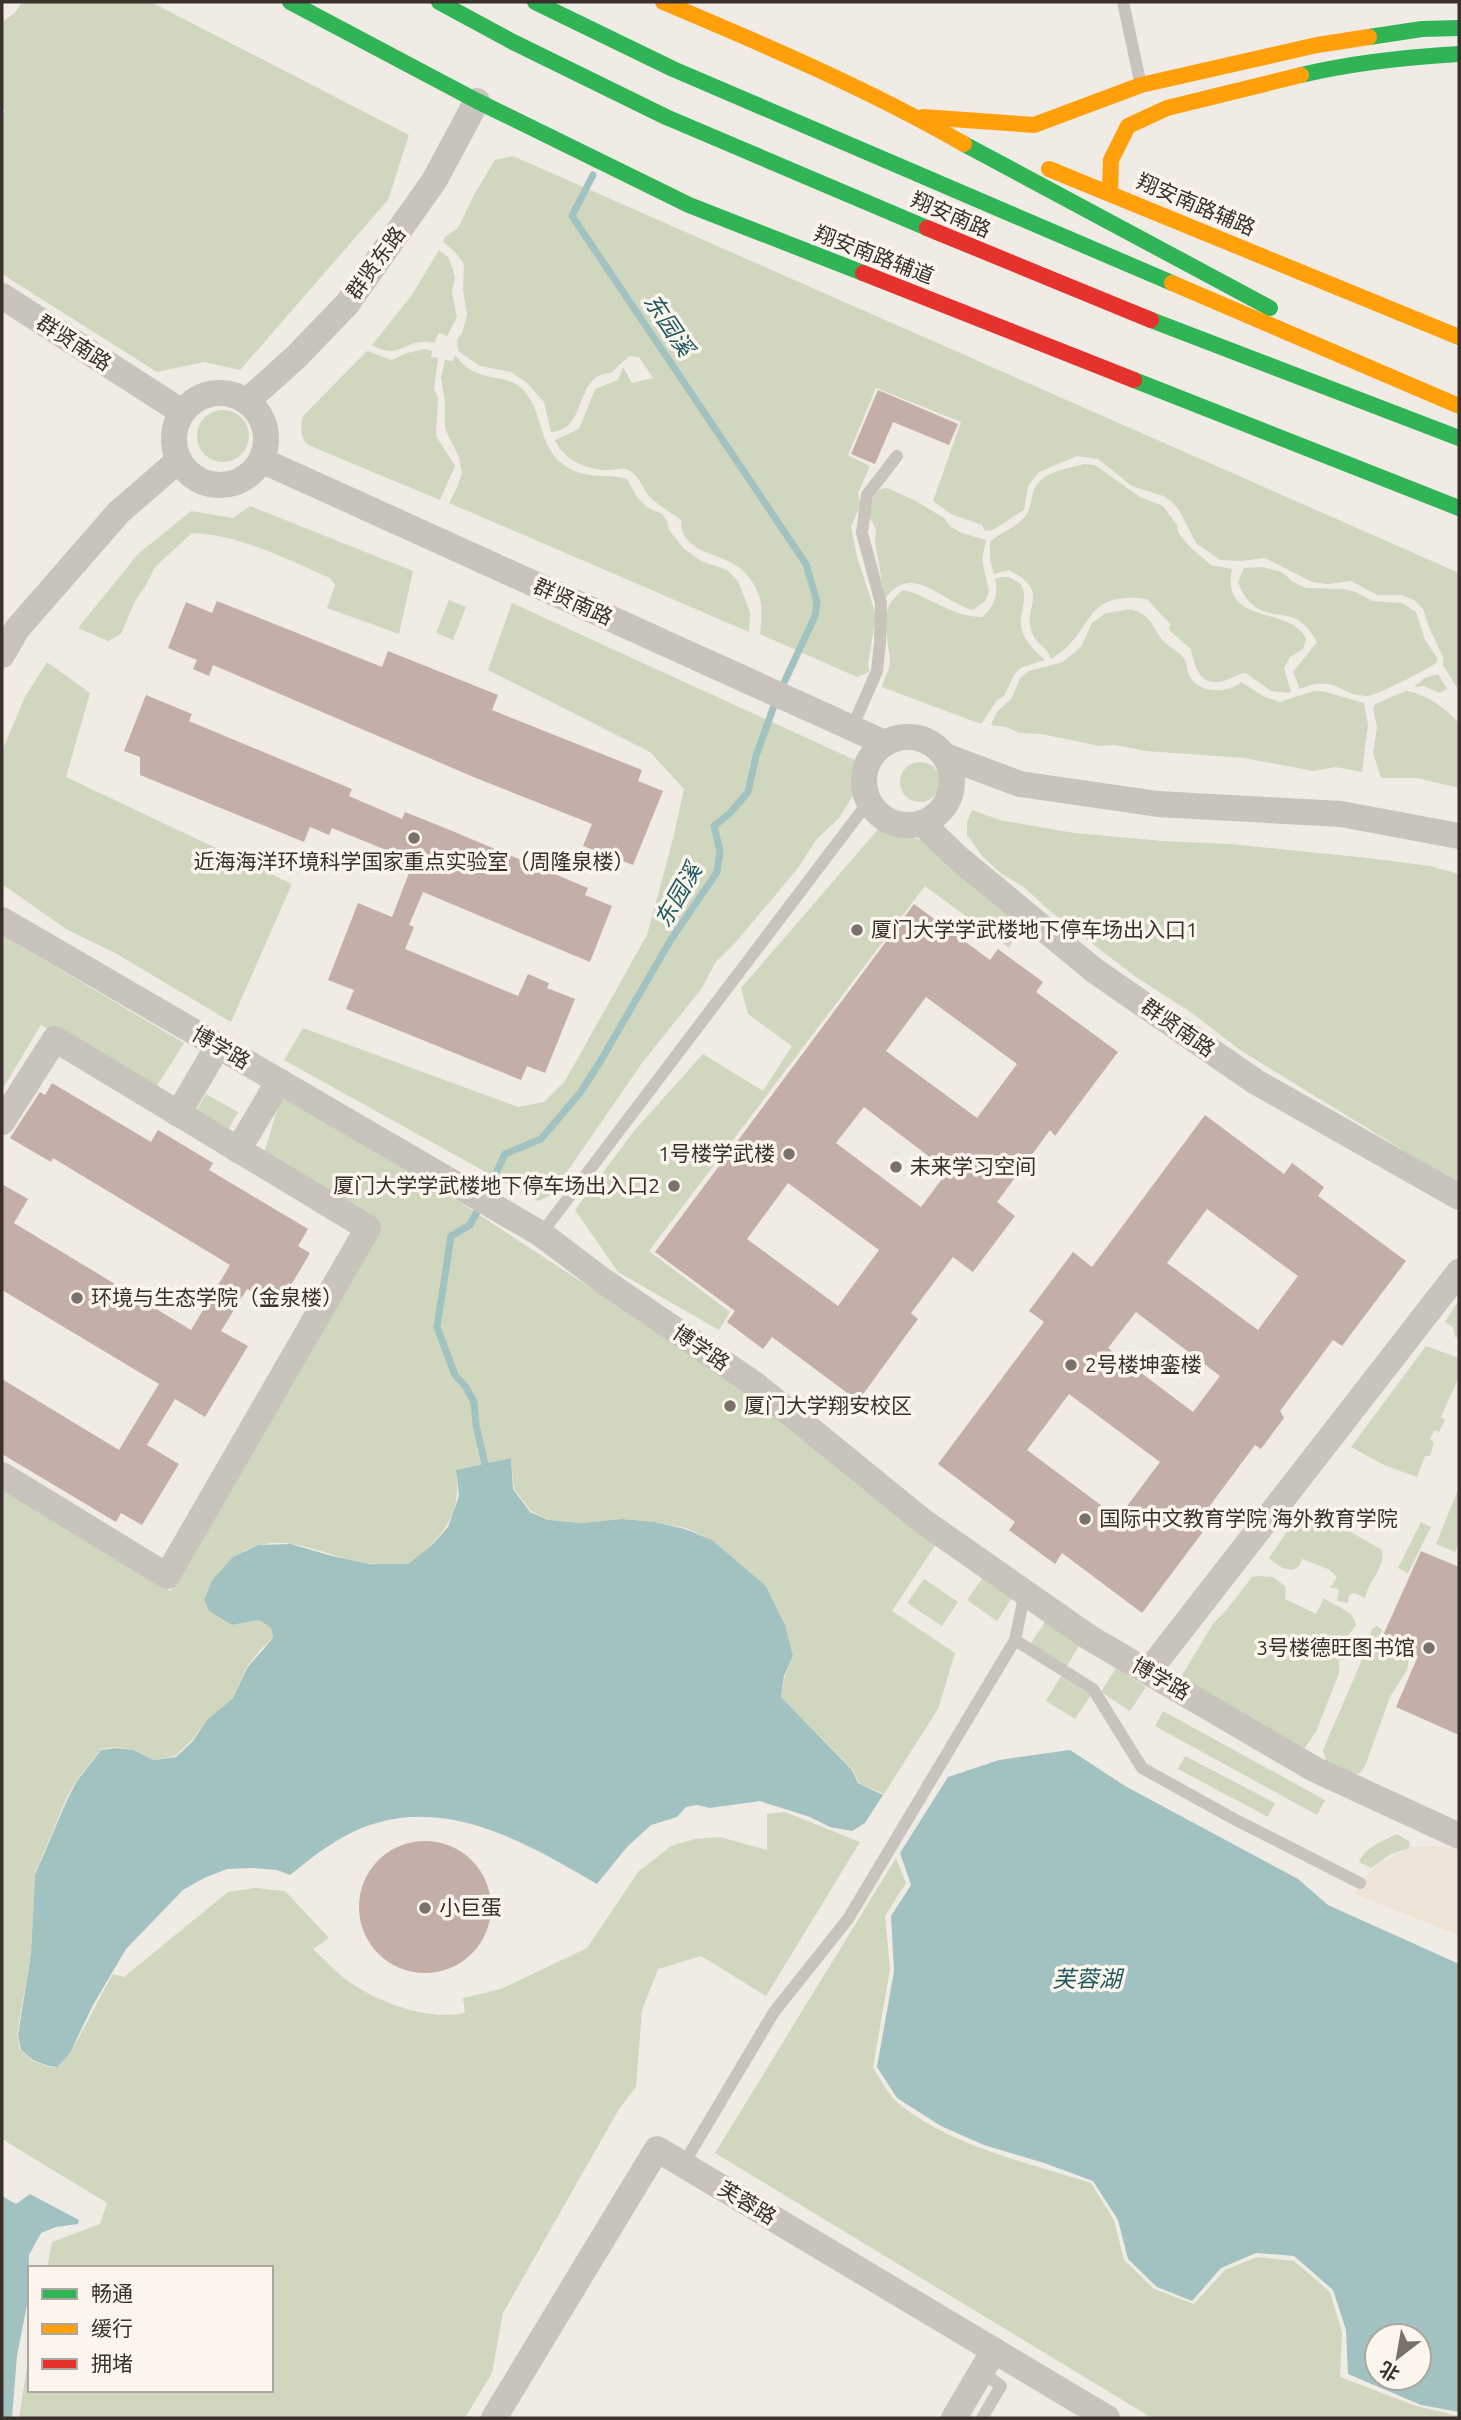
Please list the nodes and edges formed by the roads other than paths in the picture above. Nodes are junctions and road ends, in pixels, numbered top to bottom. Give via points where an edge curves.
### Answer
1 (290, 2) edge
2 (439, 2) edge
3 (535, 2) edge
4 (663, 2) edge
5 (1123, 2) edge
6 (1459, 28) edge
7 (1459, 54) edge
8 (1141, 85) junction
9 (477, 102) junction
10 (915, 116) junction
11 (1110, 192) junction
12 (2, 296) edge
13 (1459, 337) edge
14 (1428, 392) junction
15 (247, 401) junction
16 (1459, 405) edge
17 (182, 412) junction
18 (1459, 438) edge
19 (897, 456) dead end
20 (179, 460) junction
21 (261, 460) junction
22 (1459, 508) edge
23 (2, 655) edge
24 (852, 728) junction
25 (885, 743) junction
26 (945, 756) junction
27 (869, 801) junction
28 (922, 823) junction
29 (1459, 836) edge
30 (2, 920) edge
31 (219, 1046) junction
32 (279, 1081) junction
33 (178, 1114) junction
34 (2, 1122) edge
35 (238, 1150) junction
36 (1459, 1197) edge
37 (541, 1234) junction
38 (1459, 1272) edge
39 (2, 1475) edge
40 (1025, 1592) junction
41 (1014, 1640) junction
42 (1148, 1672) junction
43 (1459, 1836) edge
44 (1360, 1883) dead end
45 (683, 2165) junction
46 (988, 2361) junction
47 (494, 2418) edge
48 (954, 2418) edge
49 (982, 2418) edge
50 (1107, 2418) edge

1 - 9 main road, 翔安南路辅道
2 - 18 main road, 翔安南路 via 666,117 1090,297
3 - 14 main road, 翔安南路 via 673,69
4 - 10 main road
5 - 8 lane
6 - 8 main road via 1422,29 1317,46
7 - 11 main road via 1322,70 1167,108 1128,126 1111,160
8 - 10 main road via 1034,125
9 - 15 street, 群贤东路 via 434,181 347,304
9 - 22 main road, 翔安南路辅道 via 689,205
10 - 11 main road, 翔安南路辅路
10 - 14 main road
11 - 13 main road, 翔安南路辅路
12 - 17 street, 群贤南路
14 - 16 main road, 翔安南路
15 - 17 street via 224,393 208,394
15 - 21 street via 265,427
17 - 20 street via 175,429
19 - 24 lane via 867,495 862,533 880,603 880,643 877,671
20 - 21 street via 203,481 219,485 242,478
20 - 23 street via 119,513 17,629
21 - 24 street, 群贤南路
24 - 25 street, 群贤南路
25 - 26 street via 913,737 927,741
25 - 27 street via 865,771
26 - 28 street via 952,786 947,802
26 - 29 street via 1020,784 1158,804 1341,814
27 - 28 street via 878,814 892,822
27 - 37 lane
28 - 36 street, 群贤南路 via 1107,979 1256,1082
30 - 31 street, 博学路
31 - 32 street, 博学路
31 - 33 street
32 - 35 street
32 - 37 street, 博学路
33 - 34 street via 55,1039
33 - 35 street
35 - 39 street via 368,1228 167,1576
37 - 40 street, 博学路 via 753,1383 924,1522
38 - 42 street
40 - 41 lane
40 - 42 street, 博学路
41 - 44 lane via 1093,1689 1142,1768
41 - 45 lane via 848,1919 774,2012
42 - 43 street, 博学路 via 1314,1769
45 - 46 street, 芙蓉路
45 - 47 street, 芙蓉路 via 657,2149
46 - 48 street
46 - 49 lane via 1001,2386
46 - 50 street, 芙蓉路

